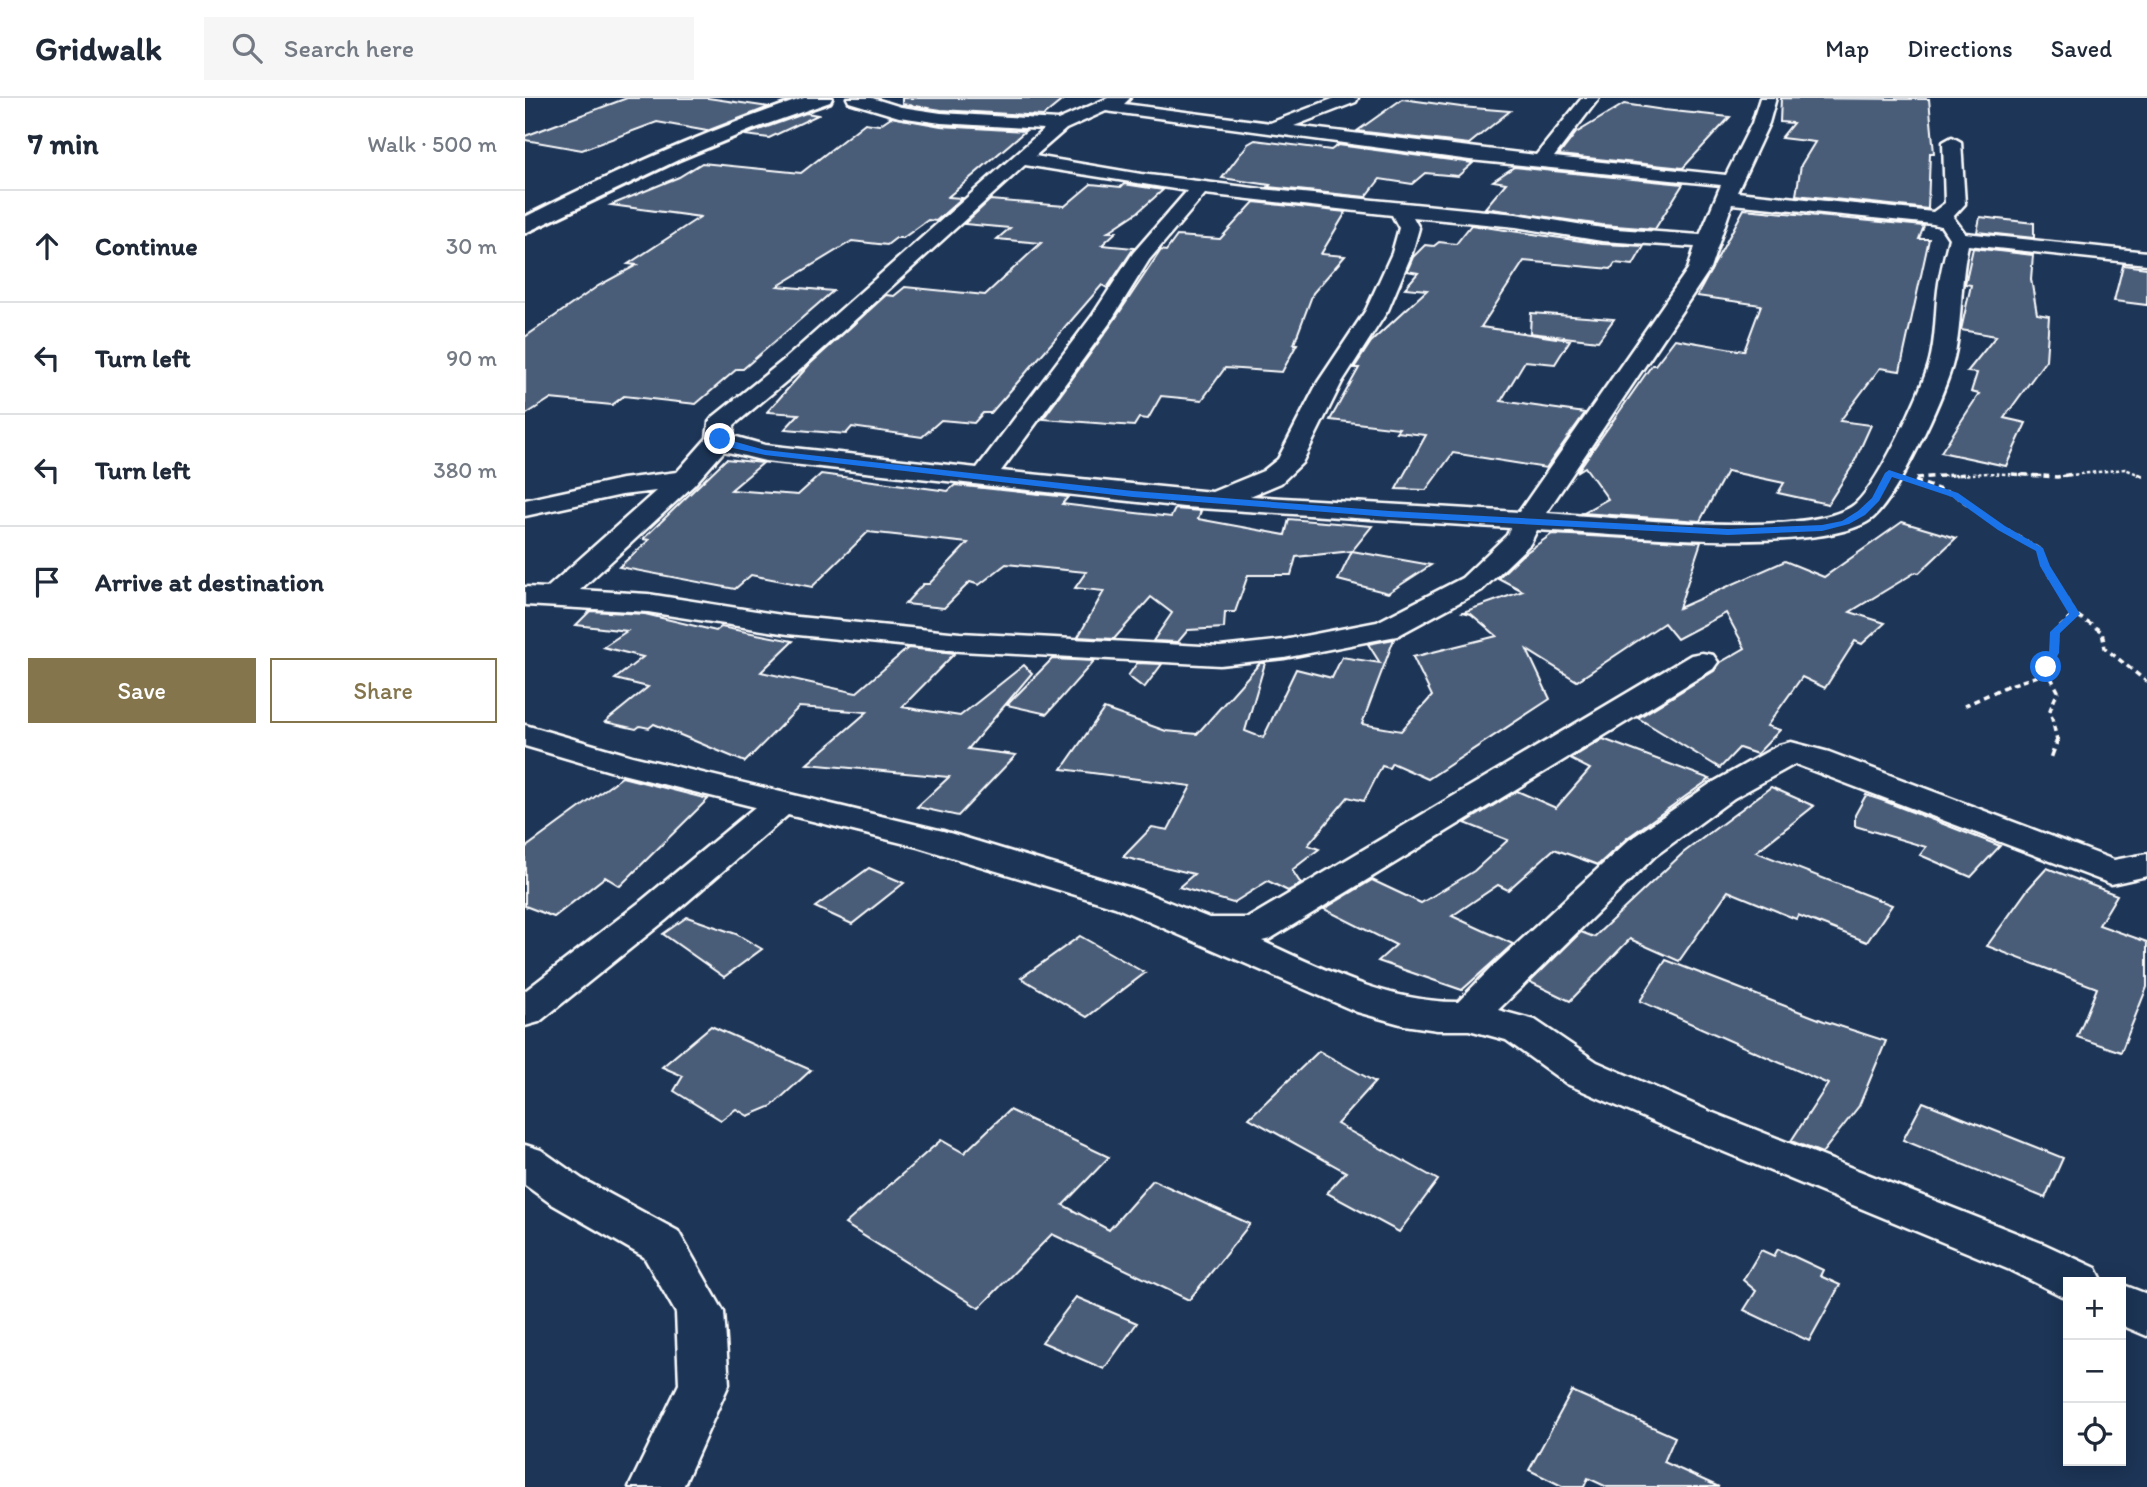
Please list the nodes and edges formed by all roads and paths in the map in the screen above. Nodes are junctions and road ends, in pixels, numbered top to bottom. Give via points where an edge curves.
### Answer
1 (855, 98) edge
2 (1122, 98) edge
3 (1350, 98) edge
4 (1591, 98) edge
5 (1768, 98) edge
6 (811, 99) edge
7 (1103, 106) junction
8 (1060, 125) junction
9 (1271, 128) junction
10 (1952, 142) dead end
11 (1022, 159) junction
12 (1541, 162) junction
13 (1201, 187) junction
14 (1729, 189) junction
15 (1401, 211) junction
16 (1936, 218) junction
17 (525, 226) edge
18 (1959, 238) junction
19 (1706, 242) junction
20 (2147, 258) edge
21 (720, 439) junction
22 (1272, 477) junction
23 (983, 478) junction
24 (2147, 478) edge
25 (685, 479) junction
26 (1210, 500) junction
27 (525, 508) edge
28 (1330, 510) junction
29 (1527, 521) junction
30 (539, 597) edge
31 (2075, 614) junction
32 (1702, 662) dead end
33 (2046, 667) junction
34 (2147, 682) edge
35 (1964, 706) dead end
36 (525, 735) edge
37 (2051, 757) dead end
38 (781, 803) junction
39 (2147, 865) edge
40 (1205, 931) junction
41 (525, 1012) edge
42 (1469, 1016) junction
43 (525, 1162) edge
44 (2069, 1277) edge
45 (2126, 1306) edge
46 (2147, 1316) edge
47 (656, 1487) edge

1 - 8 street via 899,112 941,118
2 - 7 street
3 - 9 street
4 - 12 street
5 - 14 street via 1761,126
6 - 17 main road via 679,151
7 - 8 street
7 - 9 street
8 - 11 street
9 - 12 street
10 - 16 street via 1955,204
11 - 13 street
11 - 21 street via 722,422
12 - 14 street
13 - 15 street
13 - 23 street via 1140,257 1101,319
14 - 16 street
14 - 19 street
15 - 19 street
15 - 22 street via 1409,228 1377,310 1330,382 1289,463
16 - 18 street via 1948,222
18 - 20 street
18 - 29 street via 1941,367 1875,499 1862,513 1846,523 1822,528 1728,532
19 - 29 street via 1699,268
21 - 23 street via 765,453
21 - 25 street
22 - 26 street
22 - 28 street via 1301,501
23 - 26 street
24 - 31 path via 2125,469 2057,477 1987,472 1904,478 1955,495 2040,550
25 - 27 street
25 - 30 street
26 - 28 street
28 - 29 street
29 - 30 street via 1520,538 1472,584 1386,629 1220,656 960,642 788,625 648,603
31 - 33 path via 2055,632 2054,653
31 - 34 path via 2102,632 2105,648
32 - 40 street via 1256,930
33 - 35 path via 2041,675
33 - 37 path via 2058,691 2050,709 2058,737
36 - 38 street
38 - 40 street via 930,839 1128,898
38 - 41 street
39 - 42 street via 2111,872 1791,752 1722,791 1643,848
40 - 42 street via 1393,1010 1444,1018
42 - 44 street via 1520,1030 1583,1073 1683,1118
43 - 47 street via 566,1191 661,1244 700,1312 704,1384
45 - 46 street

